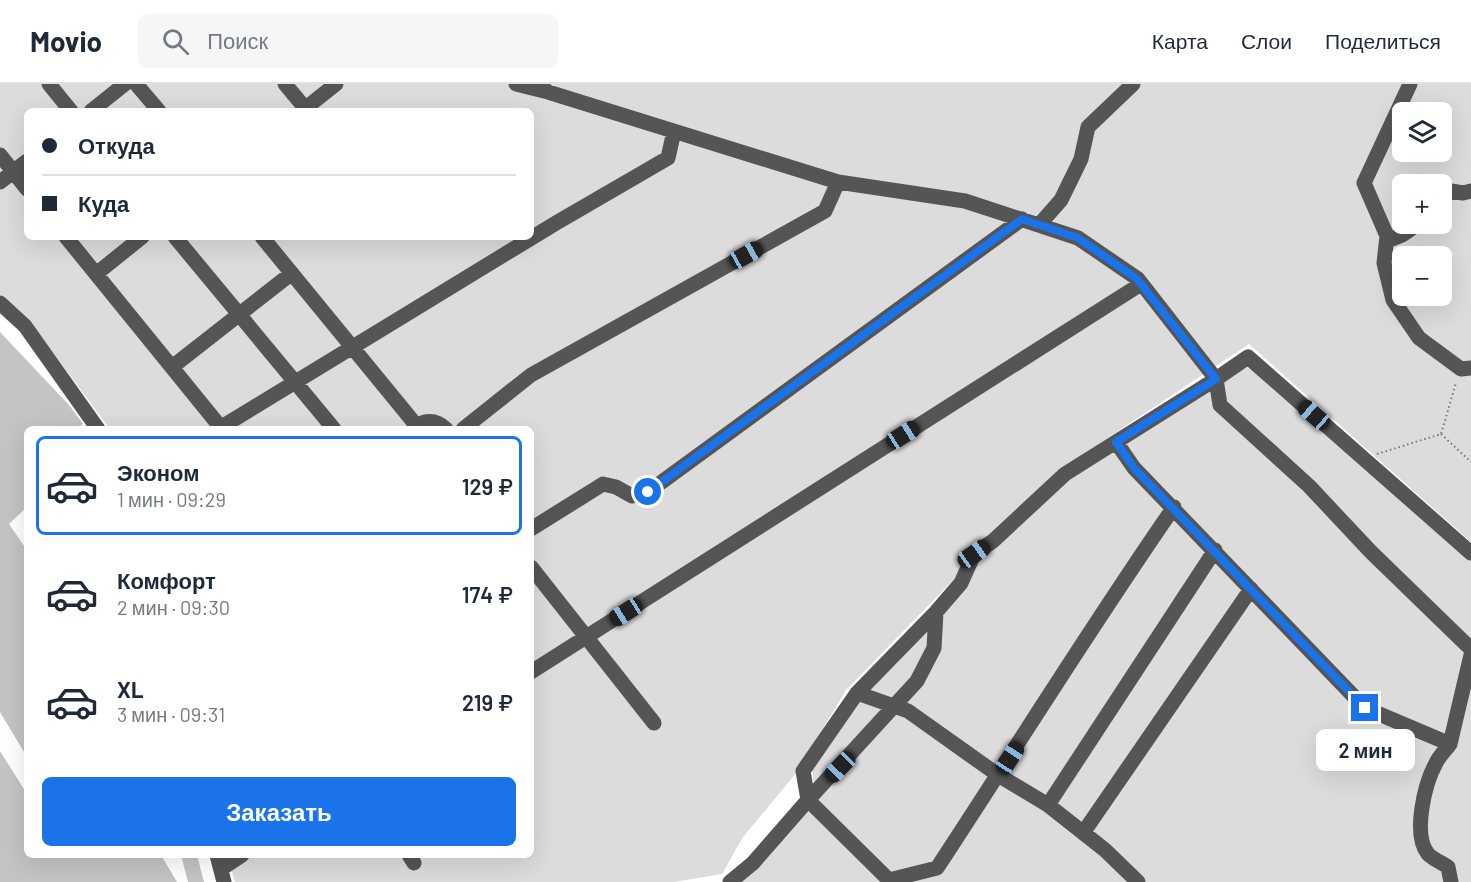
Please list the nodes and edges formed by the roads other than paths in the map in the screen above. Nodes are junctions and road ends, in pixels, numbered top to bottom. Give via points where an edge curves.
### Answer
1 (49, 84) edge
2 (125, 84) edge
3 (136, 84) edge
4 (285, 84) edge
5 (336, 84) edge
6 (516, 84) edge
7 (1133, 84) edge
8 (1410, 84) edge
9 (543, 88) edge
10 (69, 108) edge
11 (95, 108) edge
12 (156, 108) edge
13 (302, 108) edge
14 (306, 108) edge
15 (674, 131) junction
16 (0, 155) edge
17 (24, 163) edge
18 (13, 171) junction
19 (0, 182) edge
20 (838, 182) junction
21 (24, 185) edge
22 (1452, 191) edge
23 (1471, 191) edge
24 (1022, 219) junction
25 (1039, 225) junction
26 (1403, 234) edge
27 (534, 238) edge
28 (68, 240) edge
29 (138, 240) edge
30 (177, 240) edge
31 (264, 240) edge
32 (531, 240) edge
33 (1387, 241) junction
34 (292, 273) junction
35 (96, 274) junction
36 (1141, 284) junction
37 (0, 303) edge
38 (239, 314) junction
39 (352, 347) junction
40 (171, 367) junction
41 (1466, 368) edge
42 (1216, 379) junction
43 (295, 382) junction
44 (96, 426) edge
45 (219, 426) edge
46 (224, 426) edge
47 (332, 426) edge
48 (414, 426) edge
49 (418, 426) edge
50 (440, 426) edge
51 (467, 426) edge
52 (1116, 442) junction
53 (1174, 507) junction
54 (534, 527) edge
55 (1215, 550) junction
56 (1471, 553) edge
57 (534, 571) edge
58 (1251, 589) junction
59 (936, 612) junction
60 (586, 637) junction
61 (1471, 649) edge
62 (1471, 655) edge
63 (534, 670) edge
64 (856, 693) junction
65 (896, 706) junction
66 (654, 723) dead end
67 (1450, 744) junction
68 (998, 775) junction
69 (808, 800) junction
70 (1047, 805) junction
71 (1083, 833) junction
72 (237, 858) edge
73 (221, 868) edge
74 (889, 881) edge
75 (730, 882) edge
76 (1138, 882) edge
77 (1451, 882) edge

1 - 10 lane
2 - 11 lane
3 - 12 lane
4 - 13 lane
5 - 14 lane
6 - 9 lane
7 - 25 lane via 1088,127 1076,170 1061,200
8 - 33 lane via 1364,183
9 - 15 lane
15 - 20 lane
15 - 27 lane via 668,158
16 - 18 lane
17 - 18 lane
18 - 19 lane
18 - 21 lane
20 - 24 lane via 965,201
20 - 51 lane via 825,211 531,375
22 - 23 lane
24 - 25 lane
24 - 54 lane via 648,492 632,496 603,484
25 - 36 lane via 1078,238
26 - 33 lane
28 - 35 lane
29 - 35 lane
30 - 38 lane
31 - 34 lane
32 - 39 lane
33 - 41 lane via 1384,263 1394,300 1419,338
34 - 38 lane
34 - 39 lane
35 - 40 lane
36 - 42 lane
36 - 60 lane
37 - 44 lane via 25,326
38 - 40 lane
38 - 43 lane
39 - 43 lane
39 - 48 lane
40 - 45 lane
42 - 52 lane
42 - 56 lane via 1248,357
42 - 61 lane via 1220,405 1309,486
43 - 46 lane
43 - 47 lane
49 - 50 lane via 430,421
52 - 53 lane via 1134,468
52 - 59 lane via 1065,474 974,554 961,583
53 - 55 lane
53 - 68 lane
55 - 58 lane
55 - 70 lane
57 - 60 lane
58 - 67 lane via 1365,708
58 - 71 lane
59 - 64 lane
59 - 65 lane via 934,648 917,681
60 - 63 lane
60 - 66 lane
62 - 67 lane
64 - 65 lane
64 - 69 lane via 803,771
65 - 68 lane
65 - 69 lane
67 - 77 lane via 1425,788 1422,839 1428,854 1448,867
68 - 70 lane
68 - 74 lane via 937,868
69 - 74 lane
69 - 75 lane via 753,863
70 - 71 lane
71 - 76 lane
72 - 73 lane

